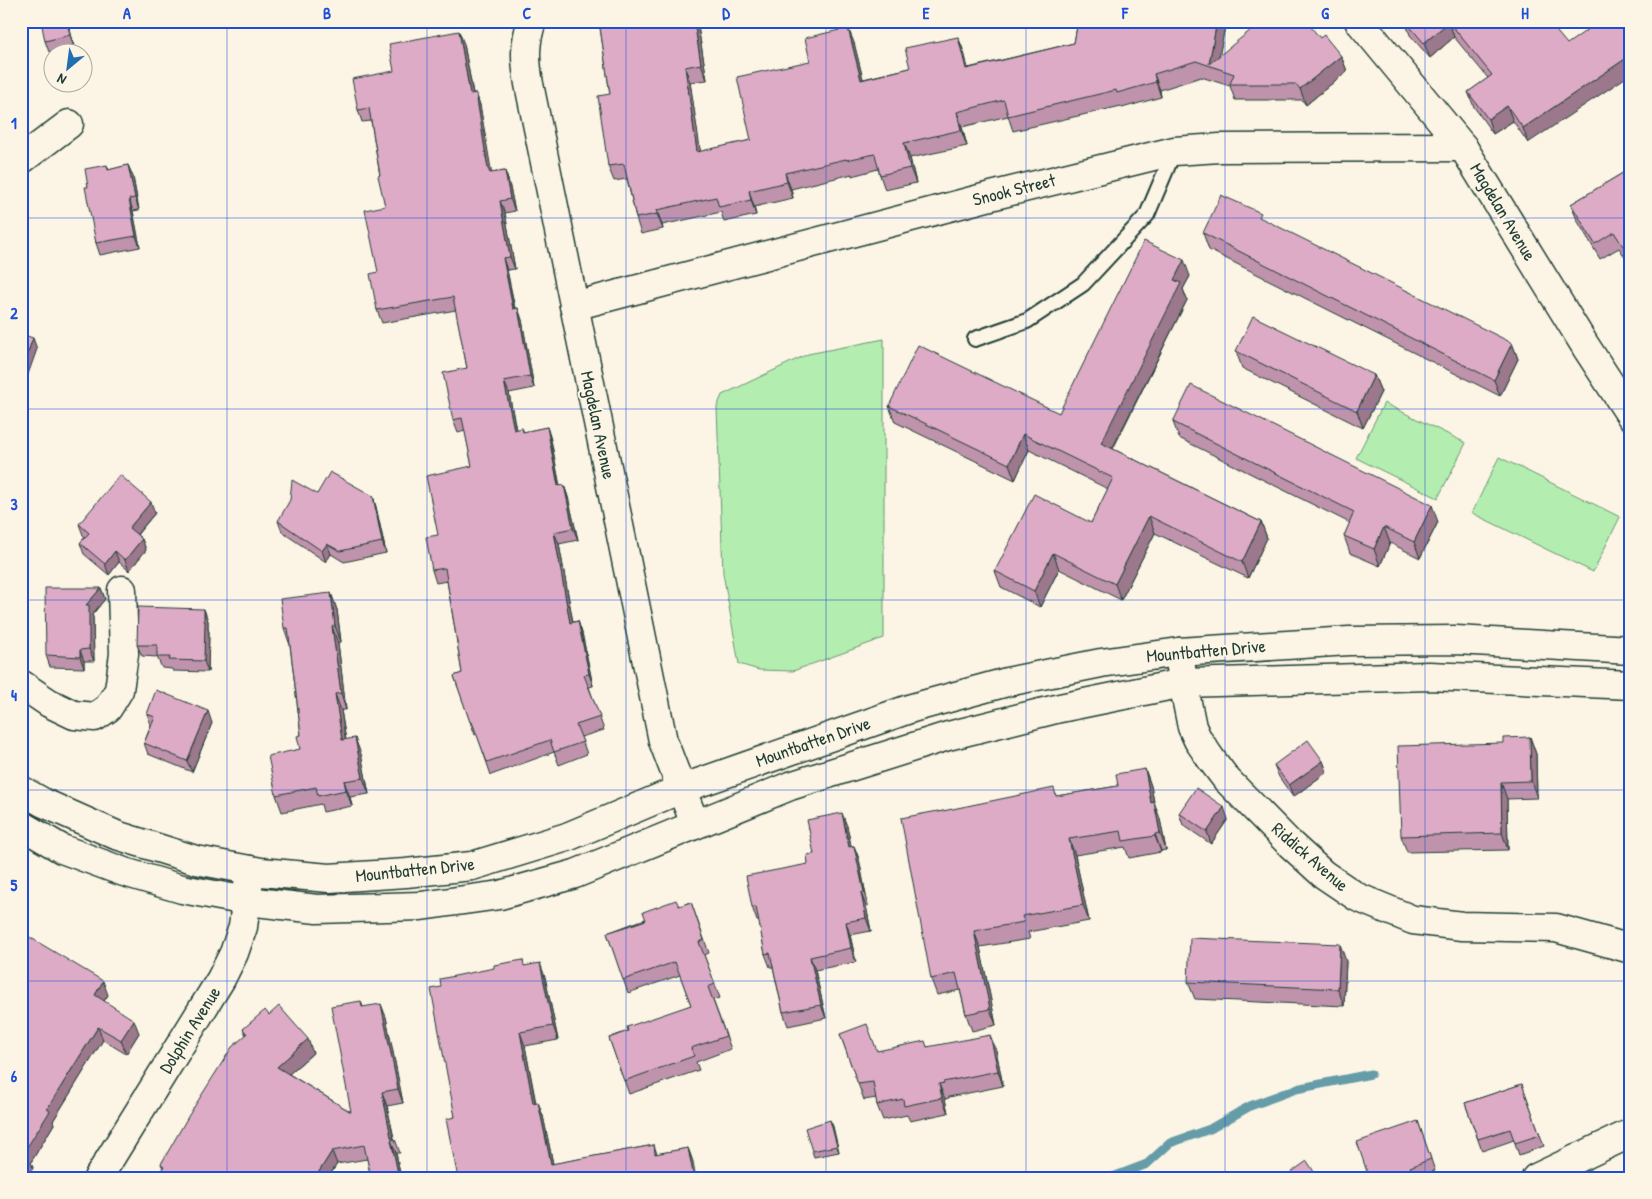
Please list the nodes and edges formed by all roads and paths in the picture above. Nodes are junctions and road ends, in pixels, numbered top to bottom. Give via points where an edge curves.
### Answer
1 (532, 21) edge
2 (1359, 21) edge
3 (68, 124) dead end
4 (1463, 147) junction
5 (1174, 151) junction
6 (21, 160) edge
7 (574, 306) junction
8 (975, 339) dead end
9 (1631, 416) edge
10 (122, 590) dead end
11 (1631, 650) edge
12 (1179, 652) junction
13 (1183, 683) junction
14 (21, 684) edge
15 (1631, 685) edge
16 (681, 789) junction
17 (21, 790) edge
18 (696, 824) junction
19 (21, 825) edge
20 (250, 870) junction
21 (246, 901) junction
22 (1631, 949) edge
23 (1631, 1133) edge
24 (98, 1178) edge
25 (1536, 1178) edge

1 - 7 street, Magdelan Avenue via 525,57 527,75
2 - 4 street, Magdelan Avenue
3 - 6 street
4 - 5 street, Snook Street
4 - 9 street, Magdelan Avenue
5 - 7 street, Snook Street via 987,196
5 - 8 lane via 1147,214 1083,284 1026,321
7 - 16 street, Magdelan Avenue via 663,741
10 - 14 street via 124,654 119,690 108,708 95,717 74,715
11 - 12 street, Mountbatten Drive via 1456,640 1349,641
12 - 13 street, Riddick Avenue
12 - 16 street, Mountbatten Drive via 1101,662 1007,682 903,711
13 - 15 street, Mountbatten Drive via 1429,676
13 - 18 street, Mountbatten Drive via 1060,708 948,736 790,786
13 - 22 street, Riddick Avenue via 1192,727 1227,780 1323,874 1357,897 1413,920 1462,926 1556,928
16 - 18 street, Magdelan Avenue
16 - 20 street, Mountbatten Drive via 567,838 472,866 329,878
17 - 20 street, Mountbatten Drive via 116,835 196,860
18 - 21 street, Mountbatten Drive via 575,874 500,895 402,907 317,909
19 - 21 street, Mountbatten Drive via 62,849 124,872 182,889
20 - 21 street, Dolphin Avenue
21 - 24 street, Dolphin Avenue via 243,927 221,979
23 - 25 street

